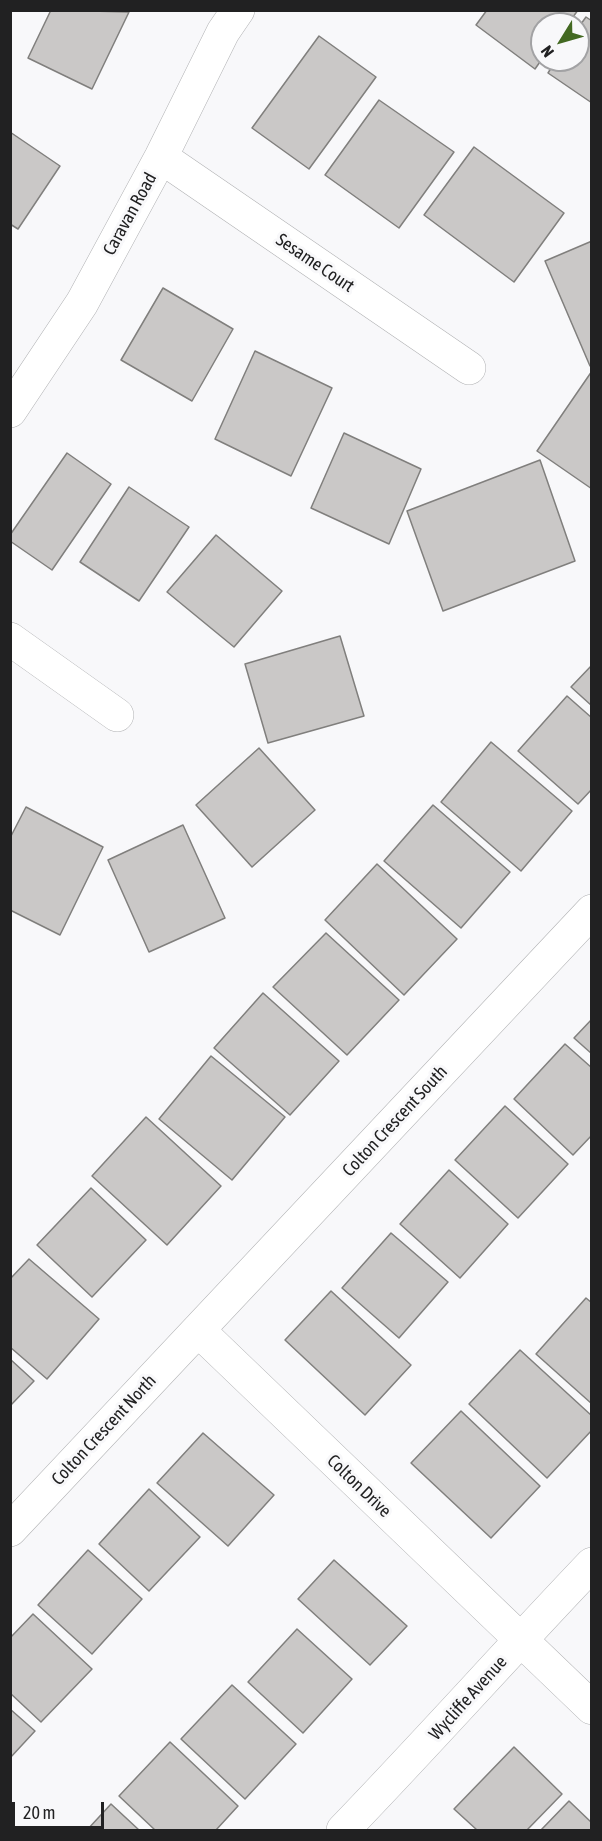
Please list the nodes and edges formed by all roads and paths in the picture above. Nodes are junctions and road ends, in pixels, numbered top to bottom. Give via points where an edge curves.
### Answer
1 (238, 10) edge
2 (161, 157) junction
3 (469, 368) dead end
4 (10, 411) edge
5 (10, 639) edge
6 (117, 715) dead end
7 (591, 911) edge
8 (198, 1330) junction
9 (10, 1530) edge
10 (591, 1564) edge
11 (520, 1641) junction
12 (591, 1708) edge
13 (343, 1830) edge

1 - 2 street, Caravan Road via 223,32
2 - 3 street, Sesame Court
2 - 4 street, Caravan Road via 82,303
5 - 6 street
7 - 8 street, Colton Crescent South
8 - 9 street, Colton Crescent North
8 - 11 street, Colton Drive
10 - 11 street, Wycliffe Avenue
11 - 12 street, Colton Drive
11 - 13 street, Wycliffe Avenue

